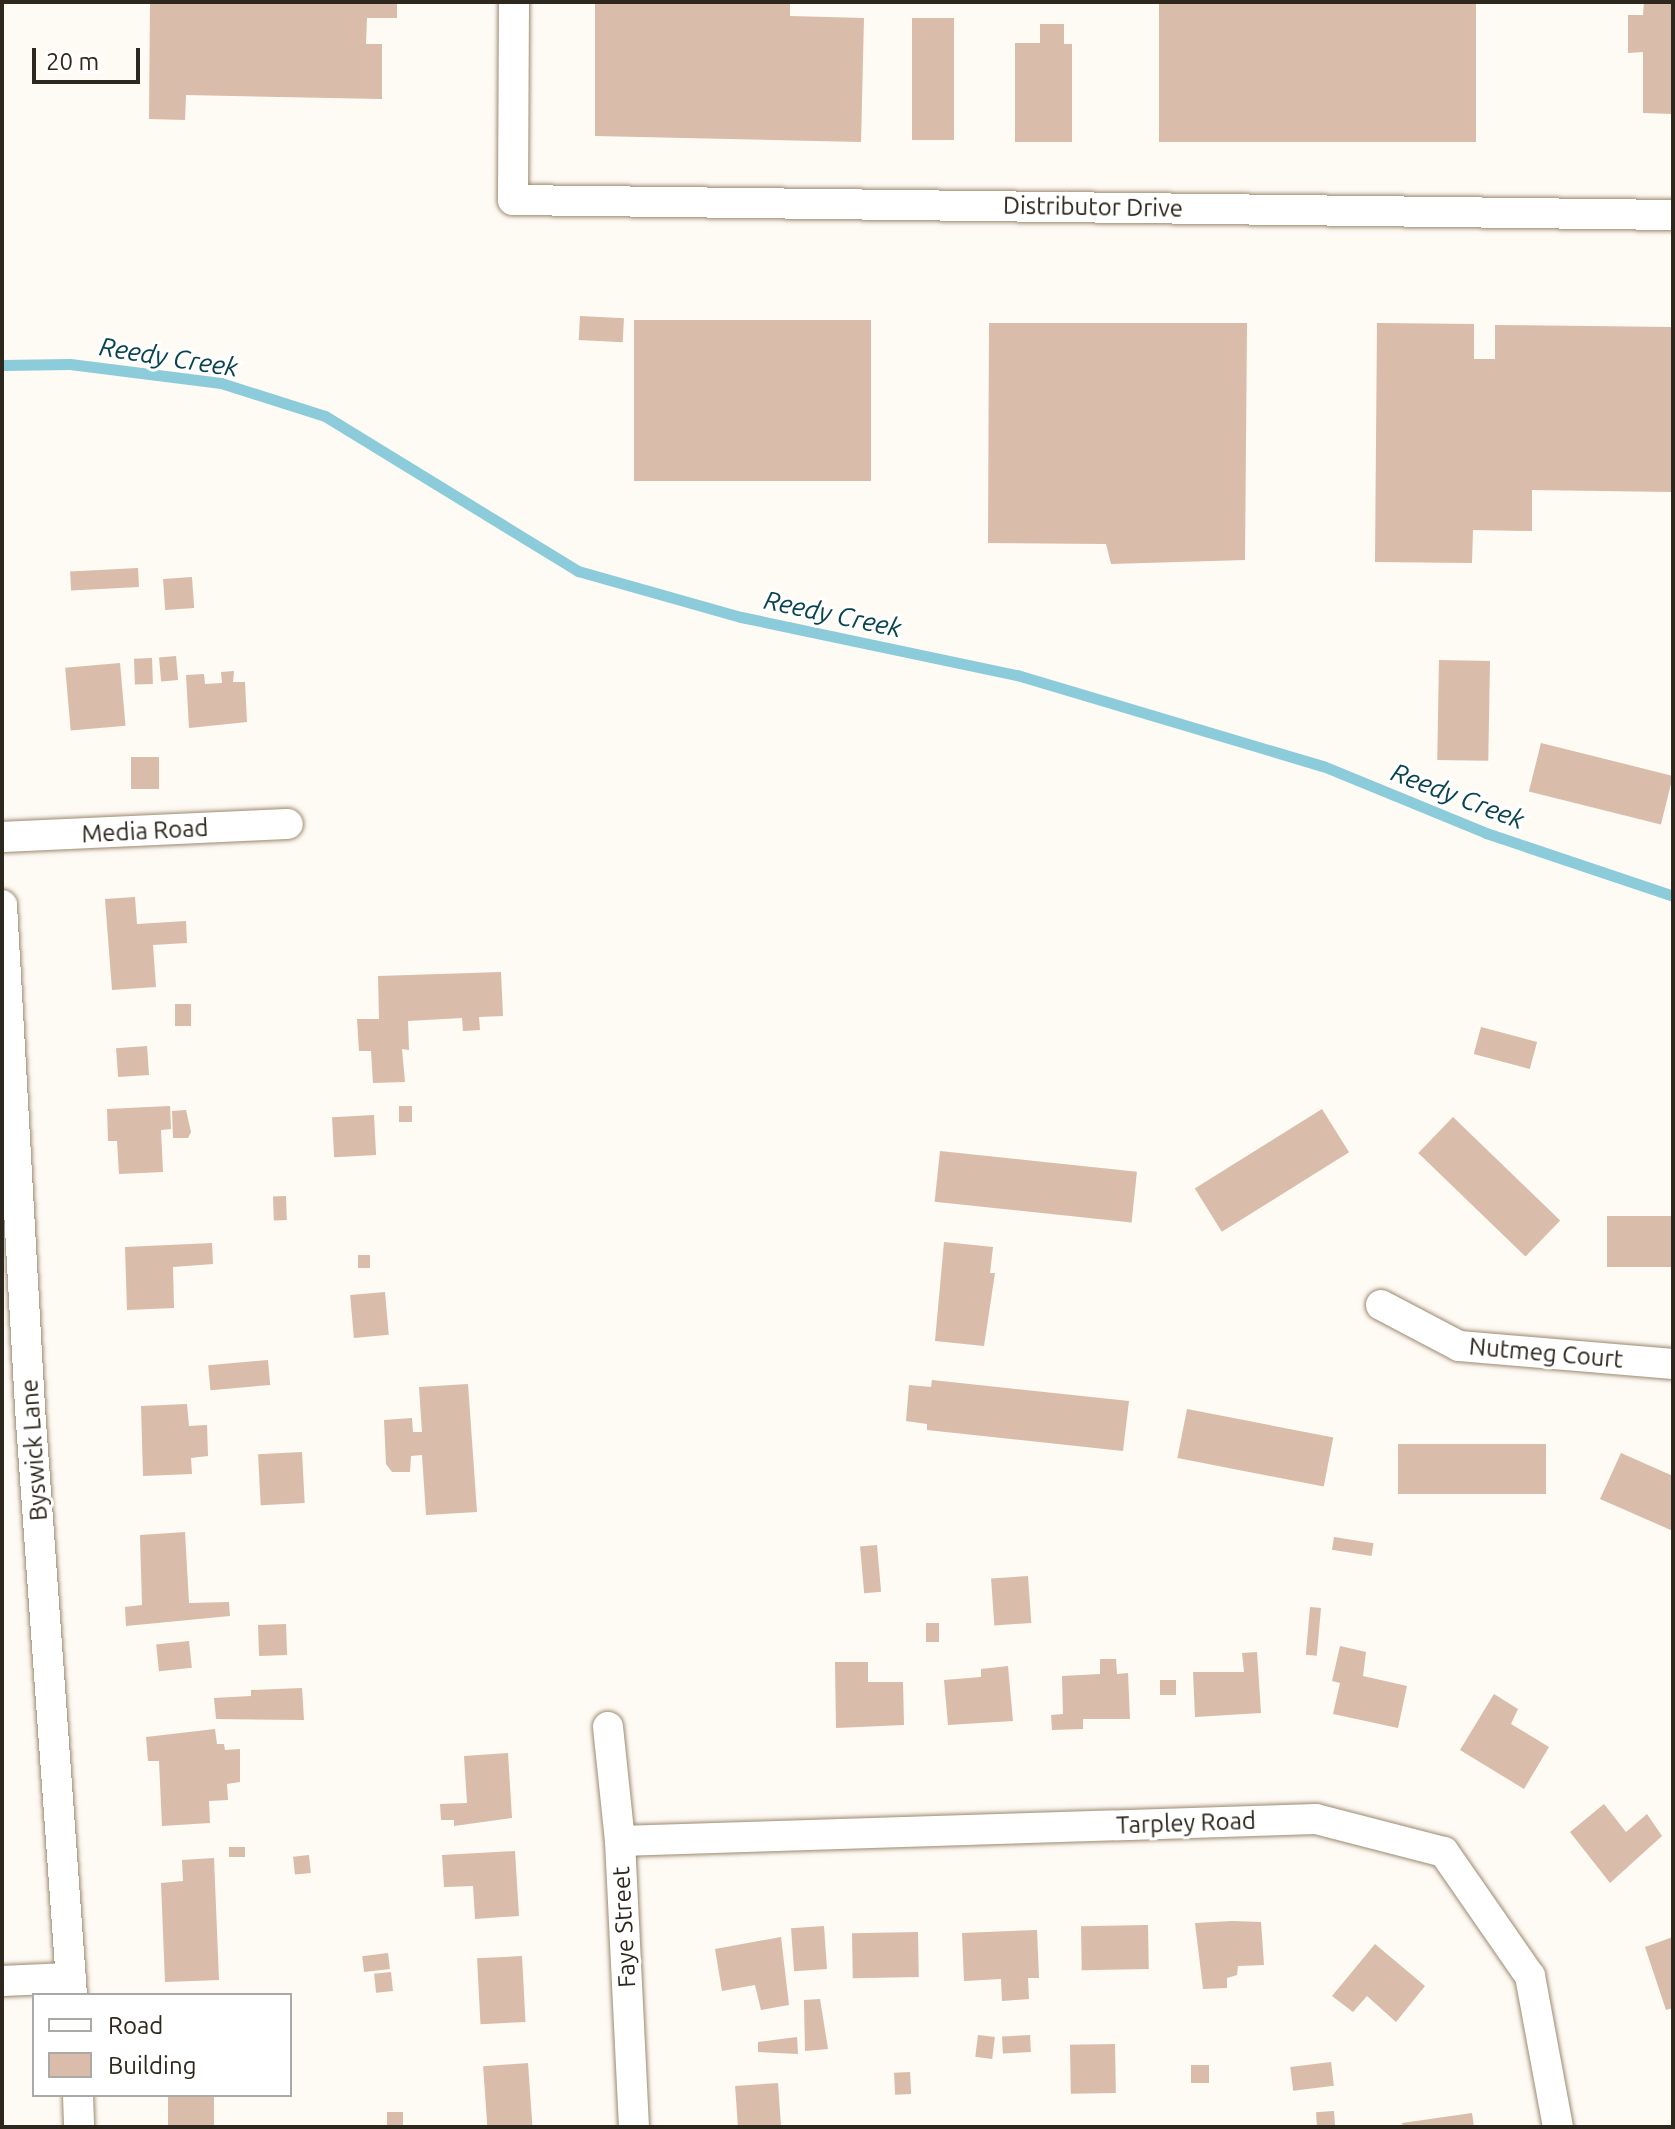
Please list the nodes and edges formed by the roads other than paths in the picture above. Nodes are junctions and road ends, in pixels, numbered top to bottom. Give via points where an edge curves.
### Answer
1 (514, 2) edge
2 (1673, 215) edge
3 (288, 824) dead end
4 (2, 837) edge
5 (2, 905) edge
6 (1381, 1305) dead end
7 (1673, 1364) edge
8 (16, 1409) edge
9 (608, 1727) dead end
10 (620, 1841) junction
11 (2, 1981) edge
12 (72, 1987) edge
13 (78, 2097) edge
14 (79, 2127) edge
15 (634, 2127) edge
16 (1558, 2127) edge

1 - 2 street, Distributor Drive via 513,200
3 - 4 street, Media Road
5 - 8 street, Byswick Lane
6 - 7 street, Nutmeg Court via 1459,1346
8 - 12 street, Byswick Lane
9 - 10 street, Faye Street
10 - 15 street, Faye Street
10 - 16 street, Tarpley Road via 1316,1819 1444,1852 1530,1976
11 - 12 street
13 - 14 street

